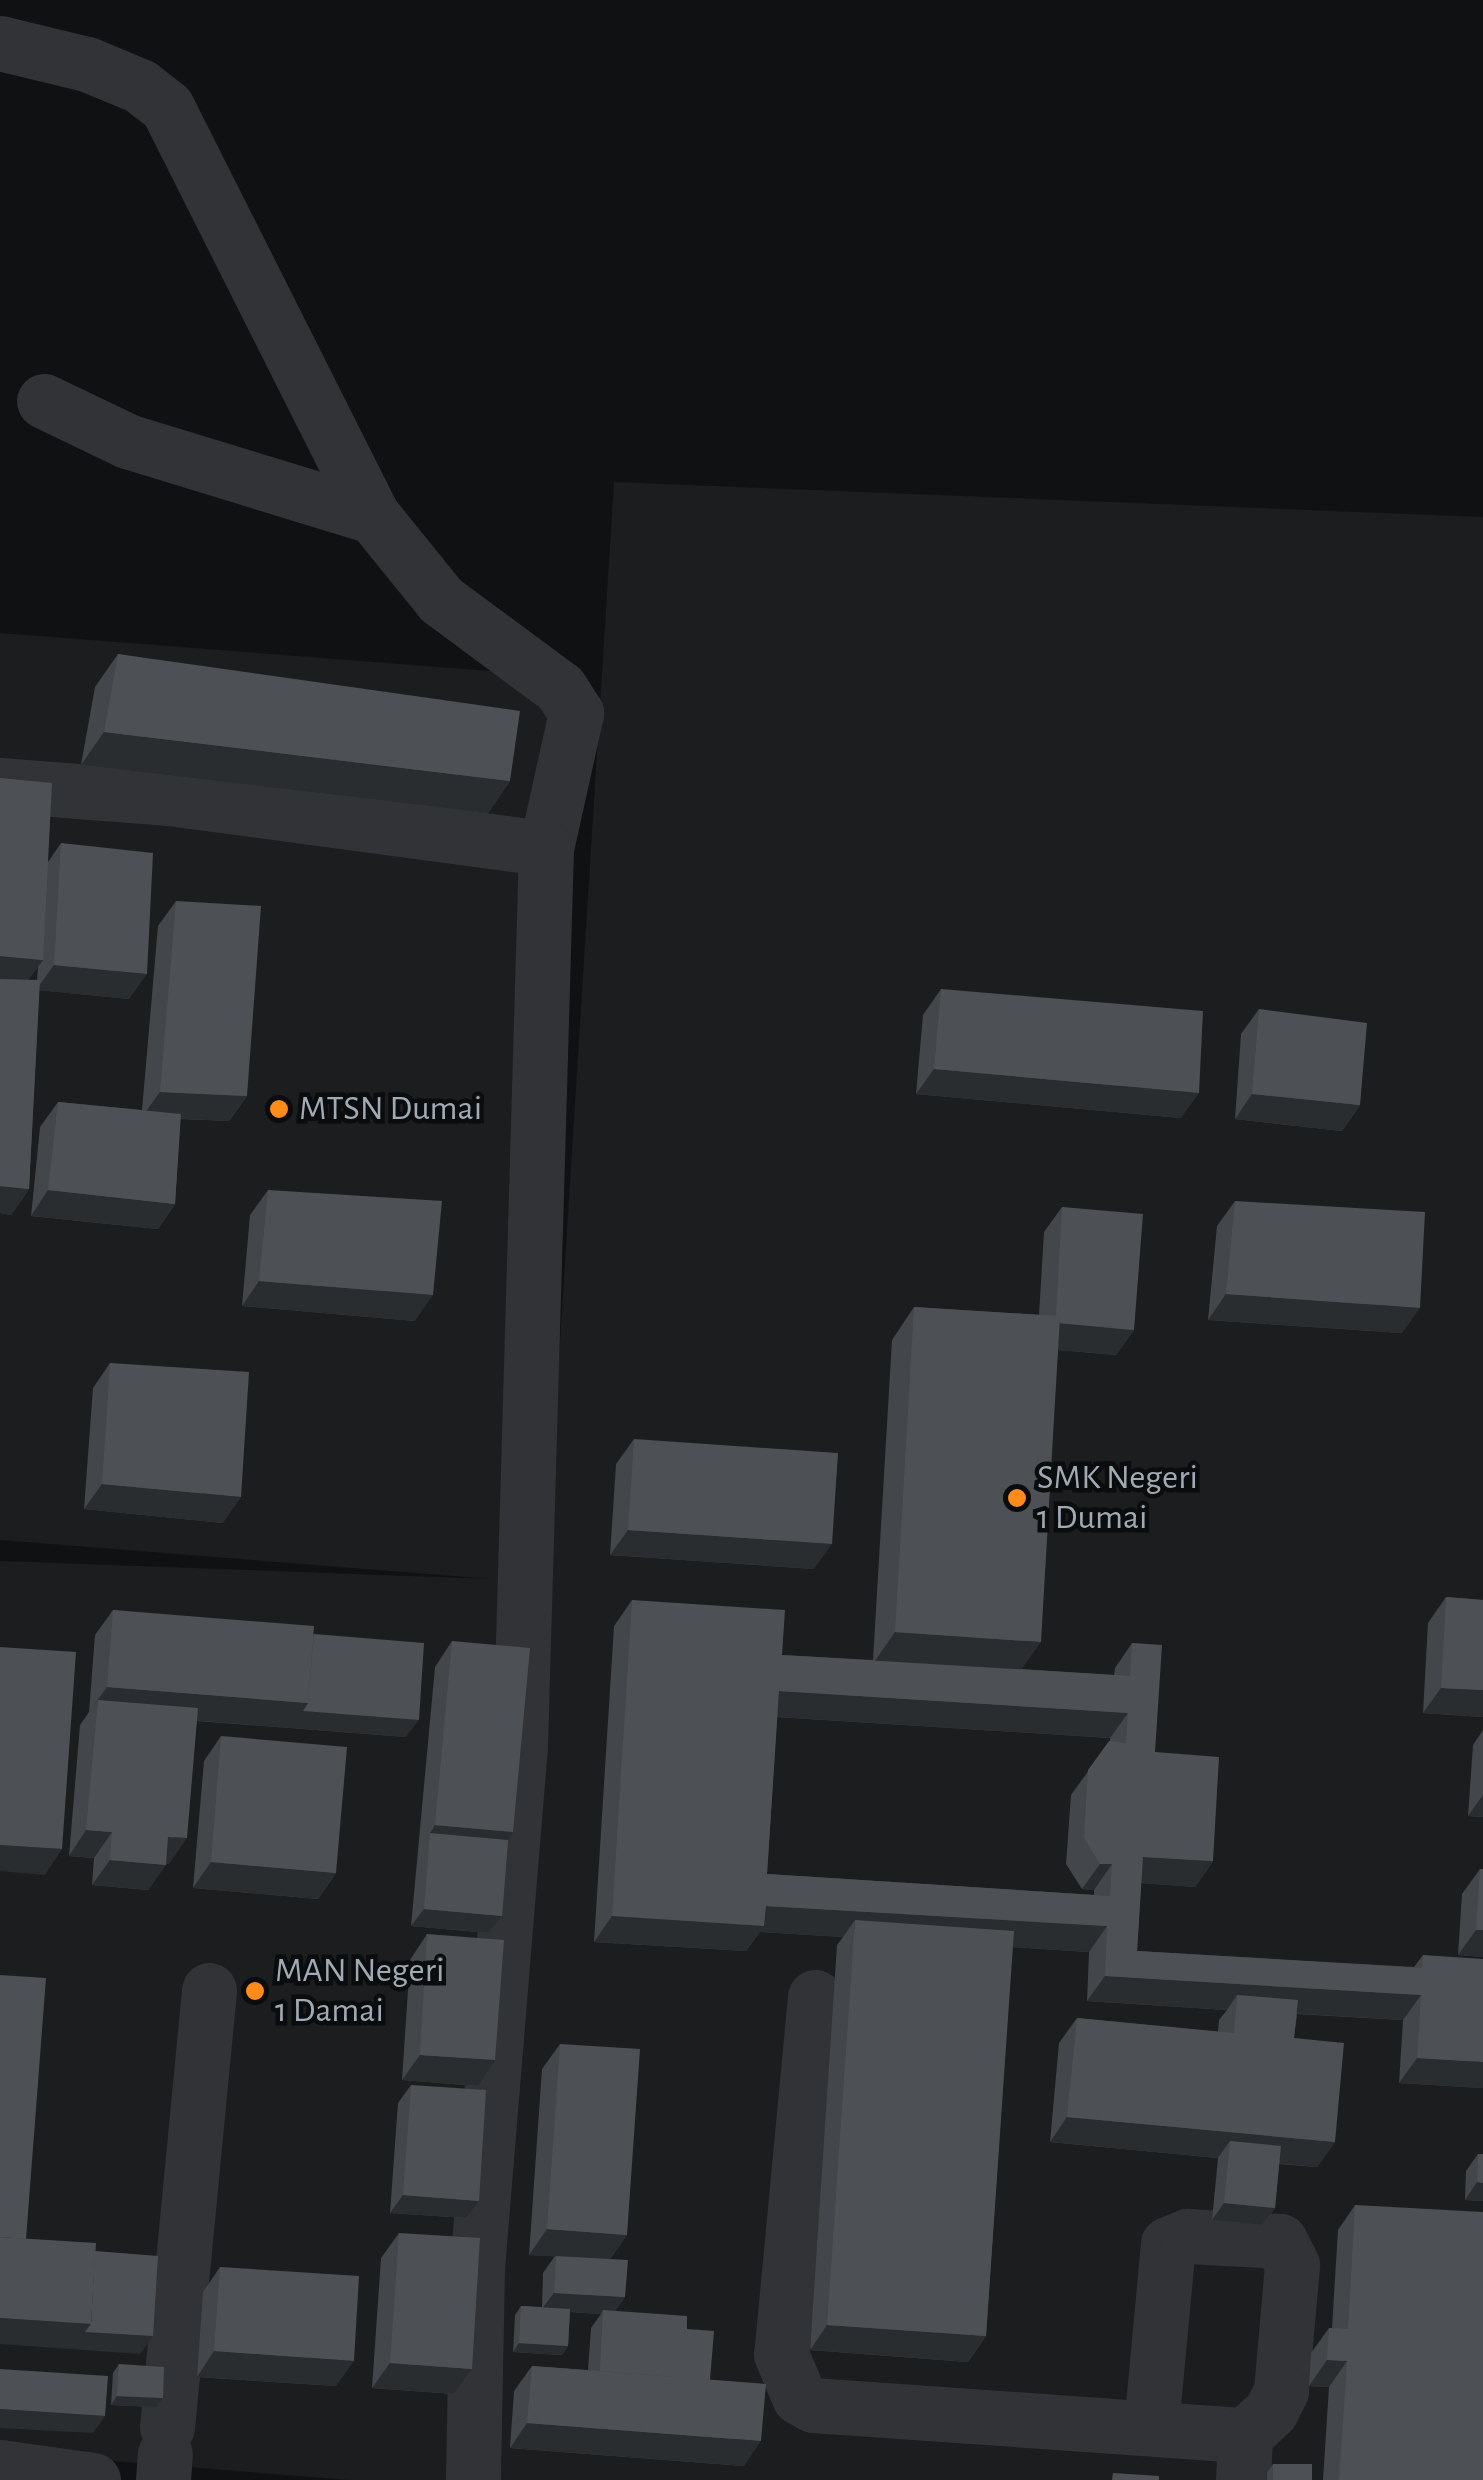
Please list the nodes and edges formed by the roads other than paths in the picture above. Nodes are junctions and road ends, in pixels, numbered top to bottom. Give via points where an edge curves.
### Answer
1 (0, 44) edge
2 (44, 401) dead end
3 (373, 516) junction
4 (0, 785) edge
5 (546, 848) junction
6 (209, 1990) dead end
7 (814, 1997) dead end
8 (1151, 2427) junction
9 (165, 2454) edge
10 (1244, 2457) edge
11 (0, 2466) edge
12 (93, 2480) edge
13 (473, 2480) edge

1 - 3 street via 86,64 140,86 167,107
2 - 3 street via 127,441
3 - 5 street via 441,600 571,702 576,720
4 - 5 street via 169,798
5 - 13 street via 520,1746 477,2268
6 - 9 street
7 - 8 street via 781,2354 790,2386 813,2406
8 - 10 street
8 - 10 street via 1168,2244 1187,2236 1268,2239 1290,2251 1292,2265 1281,2391
11 - 12 street

